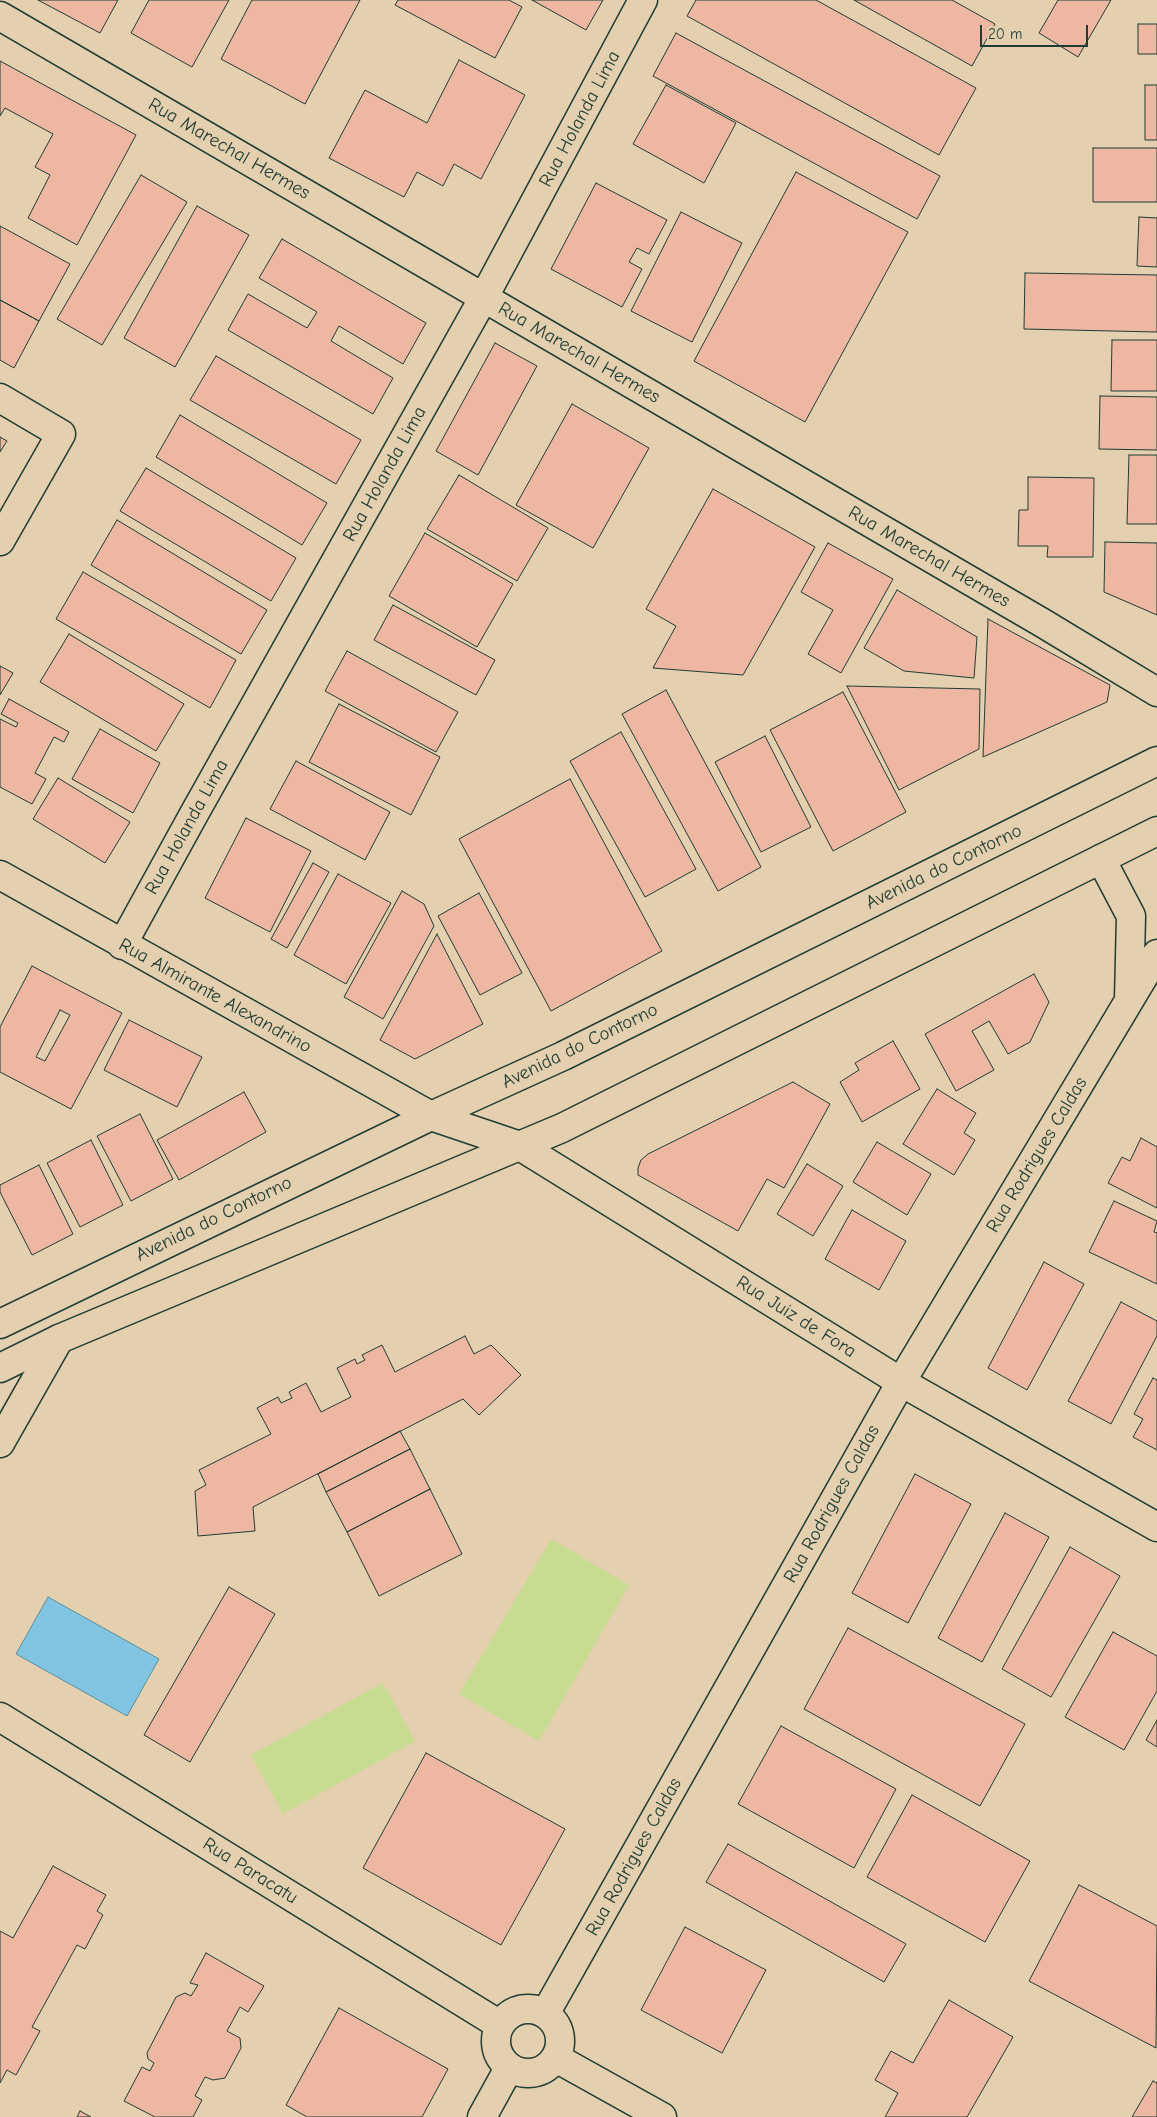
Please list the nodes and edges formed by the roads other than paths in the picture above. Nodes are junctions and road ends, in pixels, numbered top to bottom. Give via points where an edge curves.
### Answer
1 (643, 0) edge
2 (0, 16) edge
3 (484, 297) junction
4 (0, 398) edge
5 (0, 541) edge
6 (1157, 692) edge
7 (1157, 761) edge
8 (1157, 830) edge
9 (1101, 859) junction
10 (0, 876) edge
11 (122, 945) junction
12 (1157, 954) edge
13 (1129, 1000) junction
14 (431, 1116) junction
15 (520, 1146) junction
16 (0, 1324) edge
17 (59, 1339) junction
18 (0, 1368) edge
19 (901, 1382) junction
20 (0, 1443) edge
21 (1157, 1527) edge
22 (0, 1717) edge
23 (545, 2014) junction
24 (500, 2025) junction
25 (556, 2058) junction
26 (509, 2068) junction
27 (482, 2117) edge
28 (662, 2117) edge

1 - 3 street, Rua Holanda Lima
2 - 3 street, Rua Marechal Hermes
3 - 6 street, Rua Marechal Hermes
3 - 11 street, Rua Holanda Lima
4 - 5 street via 61,434
7 - 14 street, Avenida do Contorno via 562,1056
8 - 9 street
9 - 13 street, Rua Rodrigues Caldas via 1132,916
9 - 15 street via 571,1124
10 - 11 street, Rua Almirante Alexandrino
11 - 14 street, Rua Almirante Alexandrino
12 - 13 street, Rua Rodrigues Caldas
13 - 19 street, Rua Rodrigues Caldas
14 - 15 street, Rua Juiz de Fora
14 - 16 street, Avenida do Contorno
15 - 17 street
15 - 19 street, Rua Juiz de Fora
17 - 18 street
17 - 20 street
19 - 21 street, Rua Juiz de Fora
19 - 23 street, Rua Rodrigues Caldas
22 - 24 street, Rua Paracatu
23 - 24 street via 536,2010 515,2011
23 - 25 street via 556,2024 560,2037
24 - 26 street via 496,2034 498,2052
25 - 26 street via 540,2072 518,2072
25 - 28 street
26 - 27 street

